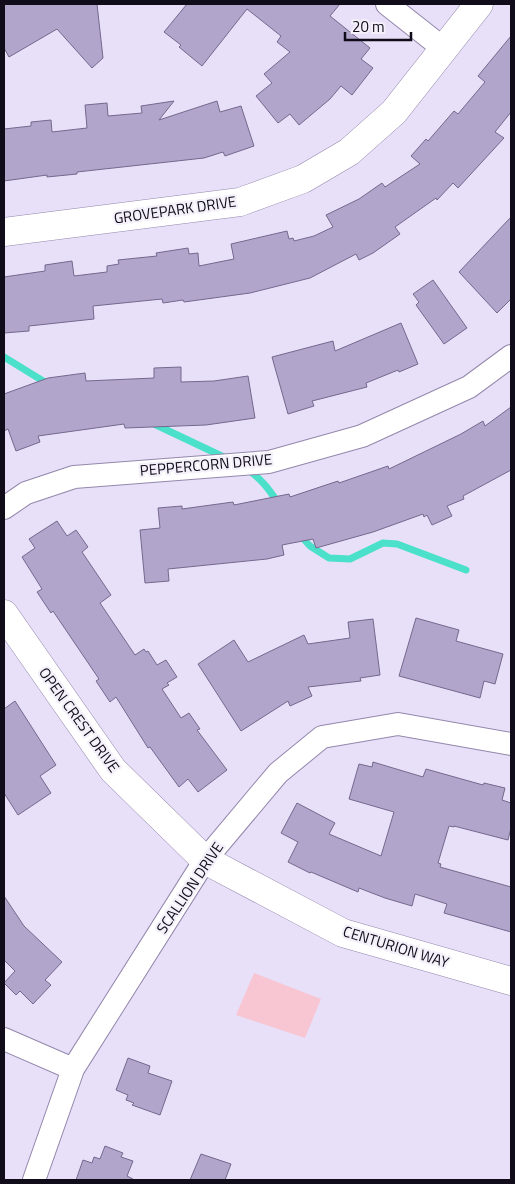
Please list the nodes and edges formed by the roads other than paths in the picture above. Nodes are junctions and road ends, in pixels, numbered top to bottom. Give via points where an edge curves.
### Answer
1 (387, 4) edge
2 (479, 4) edge
3 (444, 49) junction
4 (4, 232) edge
5 (511, 356) edge
6 (4, 508) edge
7 (4, 614) edge
8 (511, 744) edge
9 (205, 860) junction
10 (511, 981) edge
11 (4, 1039) edge
12 (73, 1069) junction
13 (34, 1180) edge

1 - 3 street
2 - 3 street, GROVEPARK DRIVE
3 - 4 street, GROVEPARK DRIVE via 394,112 349,152 303,178 240,202
5 - 6 street, PEPPERCORN DRIVE via 469,387 362,436 268,462 74,477 26,493
7 - 9 street, OPEN CREST DRIVE via 113,770
8 - 9 street, SCALLION DRIVE via 398,724 322,737 278,773
9 - 10 street, CENTURION WAY via 343,933
9 - 12 street, SCALLION DRIVE
11 - 12 street
12 - 13 street, SCALLION DRIVE

